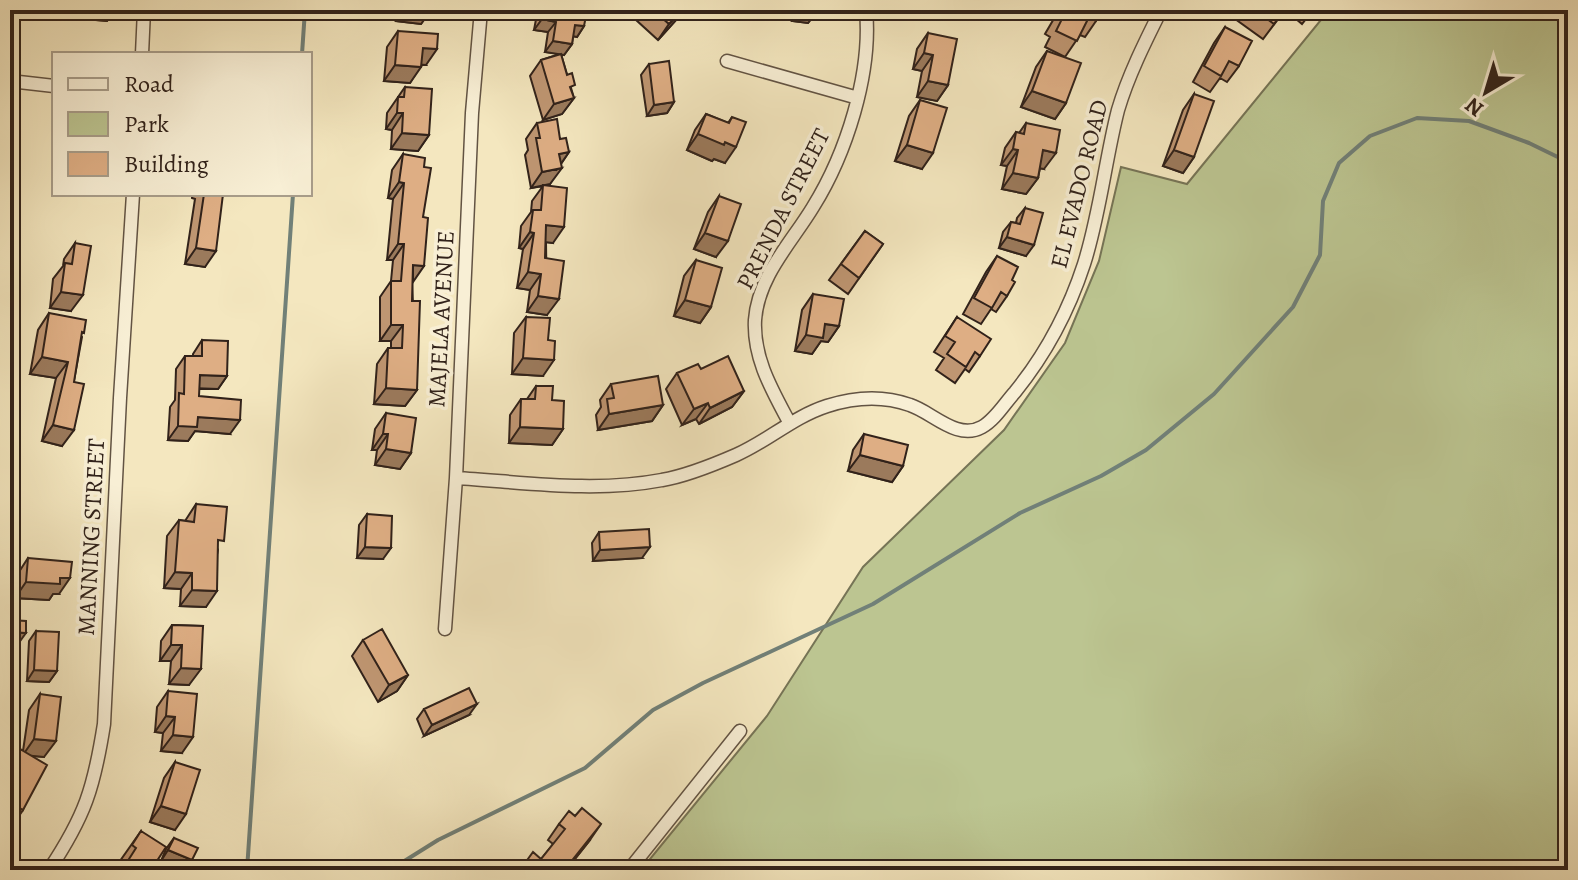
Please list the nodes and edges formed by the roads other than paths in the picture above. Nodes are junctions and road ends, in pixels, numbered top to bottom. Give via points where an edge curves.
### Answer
1 (144, 10) edge
2 (481, 10) edge
3 (866, 10) edge
4 (1161, 10) edge
5 (142, 52) edge
6 (727, 61) dead end
7 (10, 81) edge
8 (52, 86) edge
9 (858, 98) junction
10 (133, 196) edge
11 (789, 422) junction
12 (456, 478) junction
13 (445, 629) dead end
14 (740, 731) dead end
15 (49, 870) edge
16 (629, 870) edge

1 - 5 street
2 - 12 street, MAJELA AVENUE
3 - 9 street, PRENDA STREET
4 - 11 street, EL EVADO ROAD via 1119,108 1087,252 1069,303 1026,378 982,427 968,432 912,405 882,398 825,406
6 - 9 street
7 - 8 street
9 - 11 street, PRENDA STREET via 832,173 761,290 757,347 764,374
10 - 15 street, MANNING STREET via 104,724 84,812
11 - 12 street via 739,454 664,480 570,485
12 - 13 street, MAJELA AVENUE
14 - 16 street

